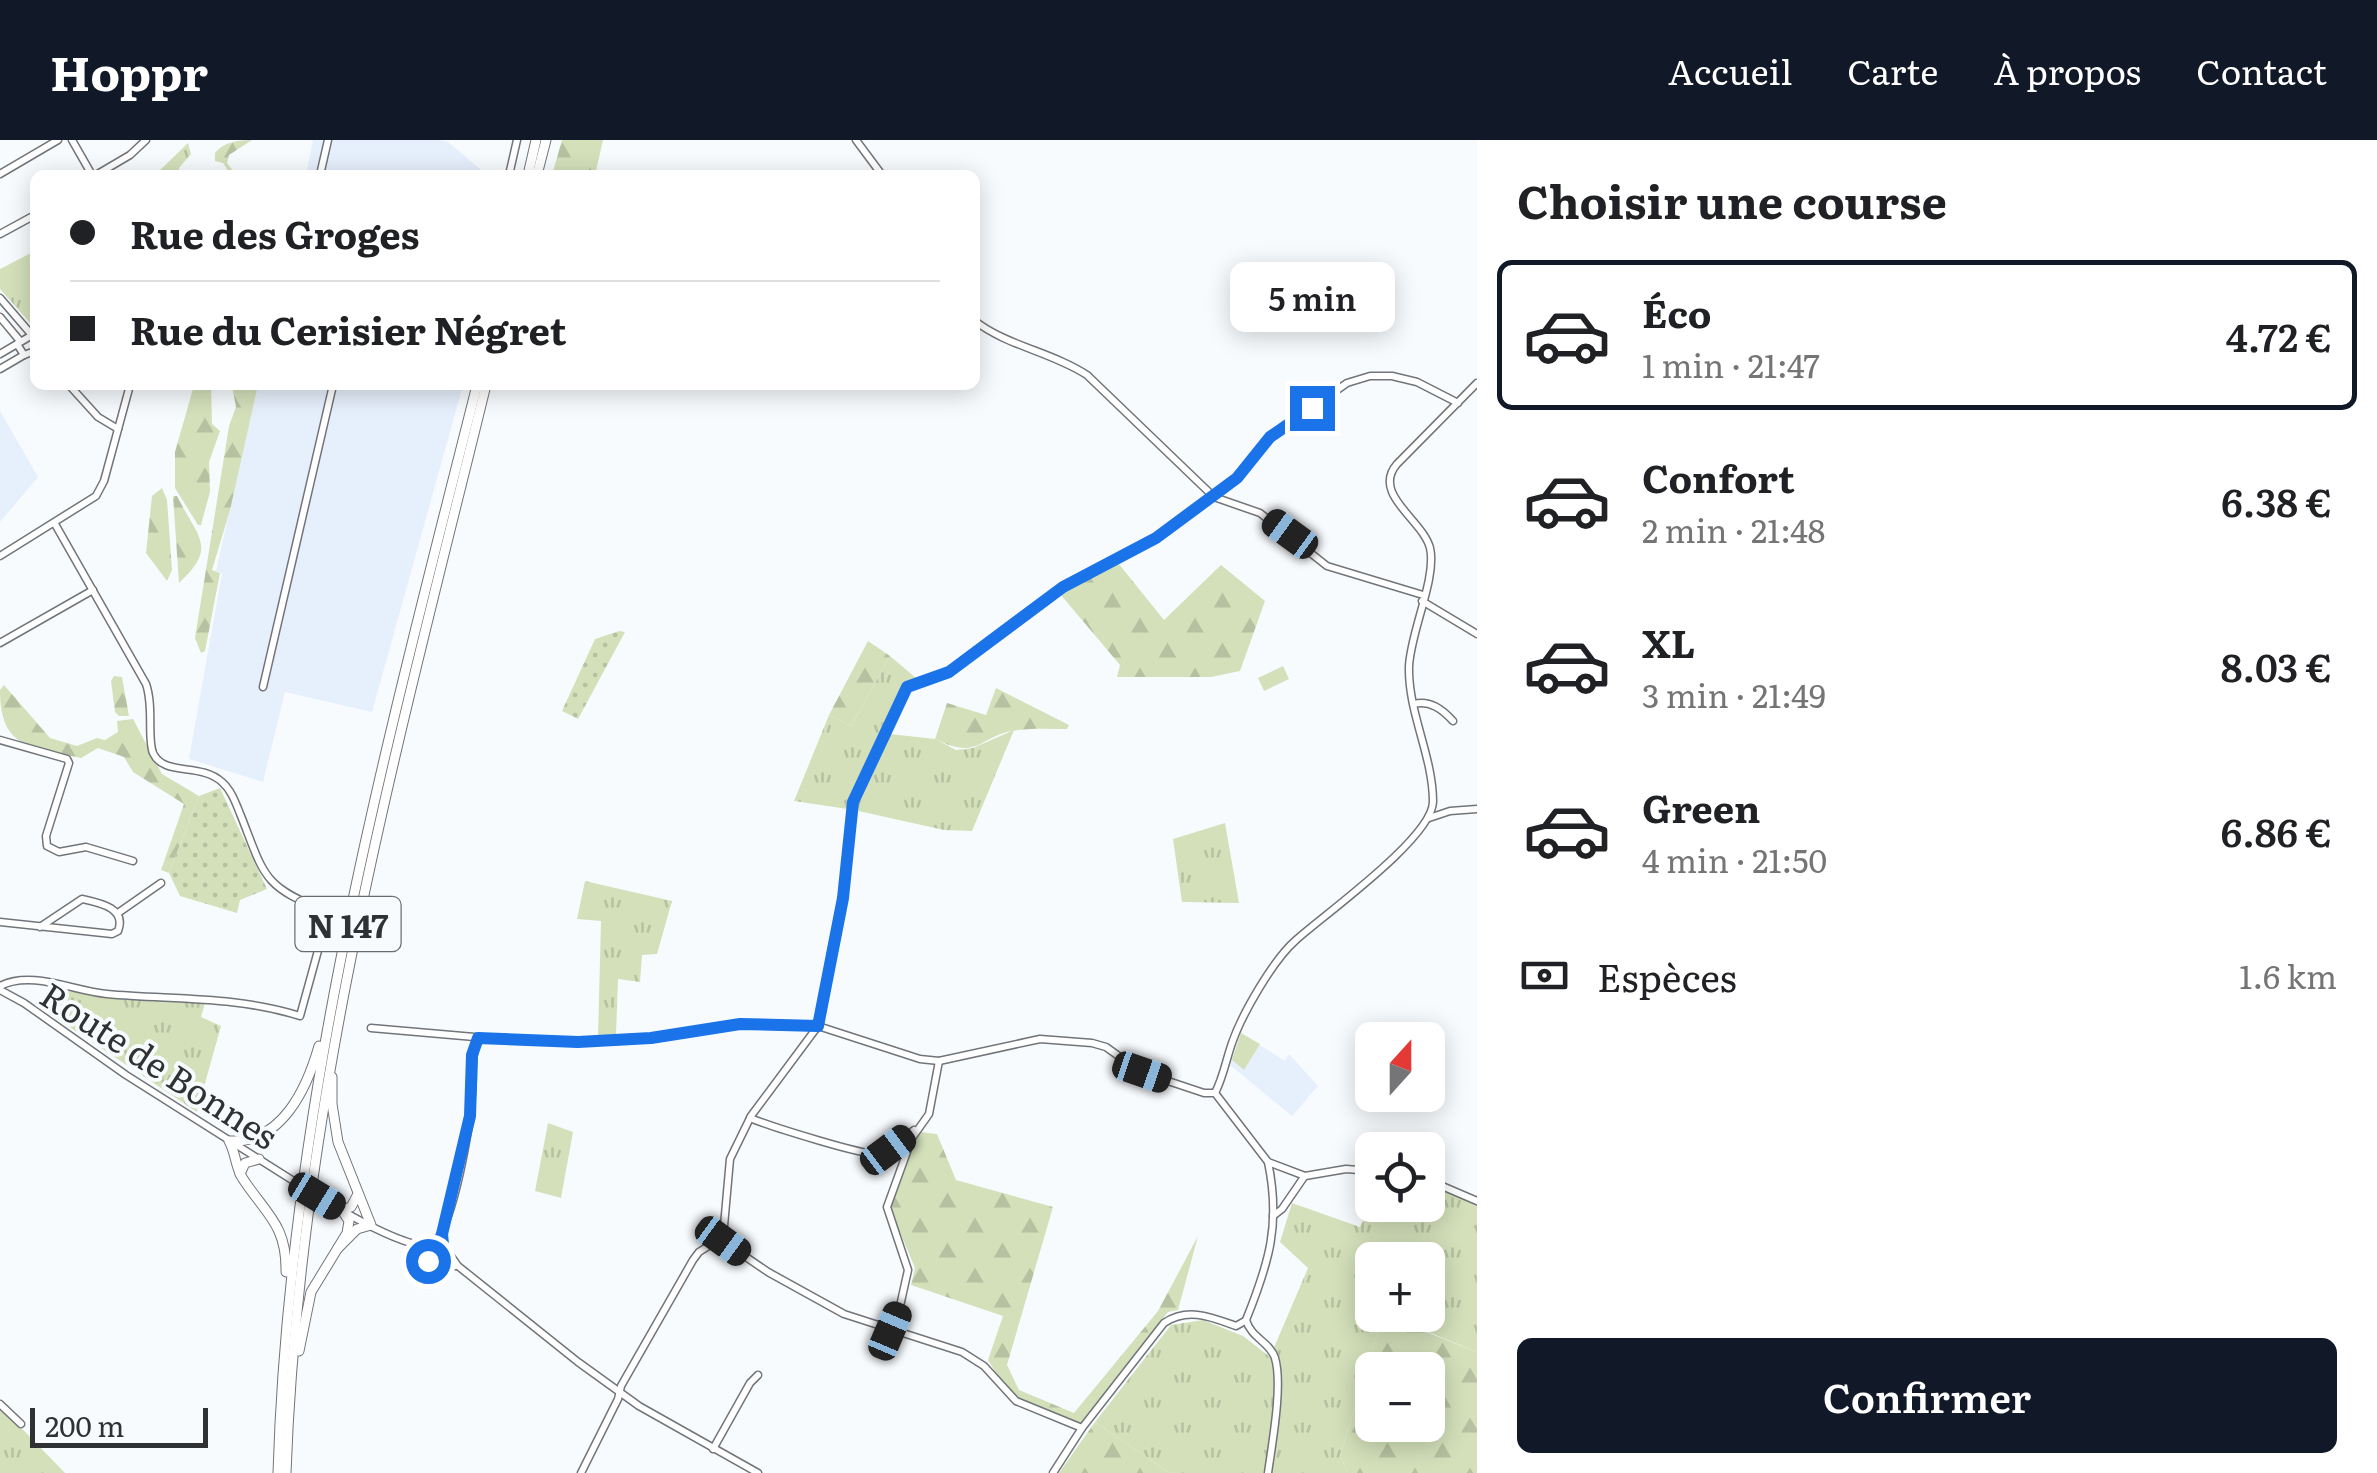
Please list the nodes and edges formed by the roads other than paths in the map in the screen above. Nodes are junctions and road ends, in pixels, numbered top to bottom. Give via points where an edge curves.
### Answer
1 (58, 140) edge
2 (72, 140) edge
3 (146, 140) edge
4 (328, 140) edge
5 (518, 140) edge
6 (536, 140) edge
7 (546, 140) edge
8 (856, 140) edge
9 (91, 170) edge
10 (103, 170) edge
11 (321, 170) edge
12 (509, 170) edge
13 (529, 170) edge
14 (538, 170) edge
15 (878, 170) edge
16 (0, 174) edge
17 (30, 218) edge
18 (0, 234) edge
19 (0, 298) edge
20 (0, 317) edge
21 (980, 325) edge
22 (30, 331) edge
23 (30, 336) edge
24 (19, 342) junction
25 (30, 353) edge
26 (0, 354) edge
27 (24, 356) junction
28 (0, 369) edge
29 (1477, 383) edge
30 (73, 390) edge
31 (129, 390) edge
32 (332, 390) edge
33 (476, 390) edge
34 (485, 390) edge
35 (1472, 396) edge
36 (1458, 403) junction
37 (118, 428) junction
38 (1214, 497) junction
39 (55, 524) junction
40 (0, 556) edge
41 (93, 590) junction
42 (1423, 598) junction
43 (1477, 634) edge
44 (0, 643) edge
45 (263, 687) dead end
46 (1414, 704) junction
47 (1453, 721) dead end
48 (0, 740) edge
49 (1477, 808) edge
50 (1430, 818) junction
51 (133, 861) dead end
52 (162, 883) dead end
53 (118, 913) junction
54 (0, 922) edge
55 (40, 927) junction
56 (0, 988) edge
57 (818, 1026) junction
58 (371, 1028) dead end
59 (331, 1030) junction
60 (478, 1038) junction
61 (938, 1060) junction
62 (1215, 1093) junction
63 (750, 1118) junction
64 (920, 1126) junction
65 (255, 1136) junction
66 (229, 1141) junction
67 (256, 1158) junction
68 (1268, 1162) junction
69 (1355, 1170) edge
70 (240, 1174) junction
71 (1305, 1176) junction
72 (292, 1180) dead end
73 (1445, 1187) edge
74 (358, 1190) junction
75 (317, 1196) dead end
76 (1477, 1201) edge
77 (342, 1210) junction
78 (1273, 1216) junction
79 (371, 1225) junction
80 (721, 1240) junction
81 (338, 1248) junction
82 (434, 1248) junction
83 (451, 1255) junction
84 (444, 1266) junction
85 (458, 1266) junction
86 (286, 1320) junction
87 (1246, 1320) junction
88 (890, 1331) junction
89 (758, 1376) dead end
90 (291, 1377) junction
91 (620, 1393) junction
92 (0, 1404) edge
93 (21, 1424) dead end
94 (1082, 1428) junction
95 (714, 1448) junction
96 (278, 1473) edge
97 (286, 1473) edge
98 (581, 1473) edge
99 (758, 1473) edge
100 (1052, 1473) edge
101 (1268, 1473) edge

1 - 16 street
2 - 9 street
3 - 10 street
4 - 11 street
5 - 12 street
6 - 13 highway
7 - 14 highway
8 - 15 street
17 - 18 street
19 - 22 street
20 - 24 street
21 - 38 street via 1086,374
23 - 24 street
24 - 26 street
24 - 27 street
25 - 27 street
27 - 28 street
29 - 35 street
30 - 37 street via 98,418
31 - 37 street
32 - 45 street
33 - 59 highway, N 147 via 367,836
34 - 59 highway, N 147
35 - 36 street
36 - 38 street via 1407,379 1352,381 1270,437
36 - 42 street via 1389,479 1429,544
37 - 39 street via 100,492
38 - 42 street via 1260,513 1327,566
38 - 57 street via 1156,538 1063,587 949,672 907,687 853,802
39 - 40 street
39 - 41 street
41 - 44 street
41 - 56 street via 139,669 151,702 156,758 219,779 273,885 324,910 319,947 300,1016 245,1002 106,994 26,980
42 - 43 street
42 - 46 street via 1409,665
46 - 47 street via 1428,703
46 - 50 street via 1430,774
48 - 51 street via 69,763 47,846 59,852 86,847
49 - 50 street
50 - 62 street via 1286,950 1238,1028
52 - 53 street
53 - 55 street via 80,900
53 - 55 street via 120,928 112,934
54 - 55 street
56 - 66 street, Route de Bonnes
57 - 60 street via 740,1024 578,1042
57 - 61 street
57 - 63 street
58 - 60 street
59 - 65 highway via 322,1036 294,1107
59 - 74 highway via 334,1122
59 - 86 highway, N 147 via 302,1176
59 - 90 highway, N 147
60 - 82 street via 470,1116
61 - 62 street via 1040,1039 1092,1043 1142,1072
61 - 64 street
62 - 68 street
63 - 64 street via 872,1154
63 - 80 street via 729,1163
64 - 88 street via 887,1206 908,1270
65 - 66 highway
65 - 67 highway
66 - 67 street, Route de Bonnes
66 - 70 highway
67 - 70 highway
67 - 72 street, Route de Bonnes
68 - 71 street
68 - 78 street
69 - 71 street
70 - 86 highway via 284,1241
71 - 78 street
73 - 76 street
74 - 77 highway
74 - 79 highway
75 - 77 street
77 - 79 street
77 - 81 highway via 349,1226
78 - 87 street via 1268,1264
79 - 81 highway
79 - 82 street
80 - 88 street via 821,1304
80 - 91 street via 694,1260
81 - 90 highway via 311,1292
82 - 83 street
82 - 84 street via 435,1267
83 - 84 street
83 - 85 street
84 - 85 street
85 - 91 street
86 - 96 highway, N 147
87 - 94 street via 1236,1326 1196,1314 1174,1316
87 - 101 street via 1276,1362
88 - 94 street via 962,1352 1016,1402
89 - 95 street
90 - 97 highway, N 147
91 - 95 street
91 - 98 street
92 - 93 street
94 - 100 street
95 - 99 street

